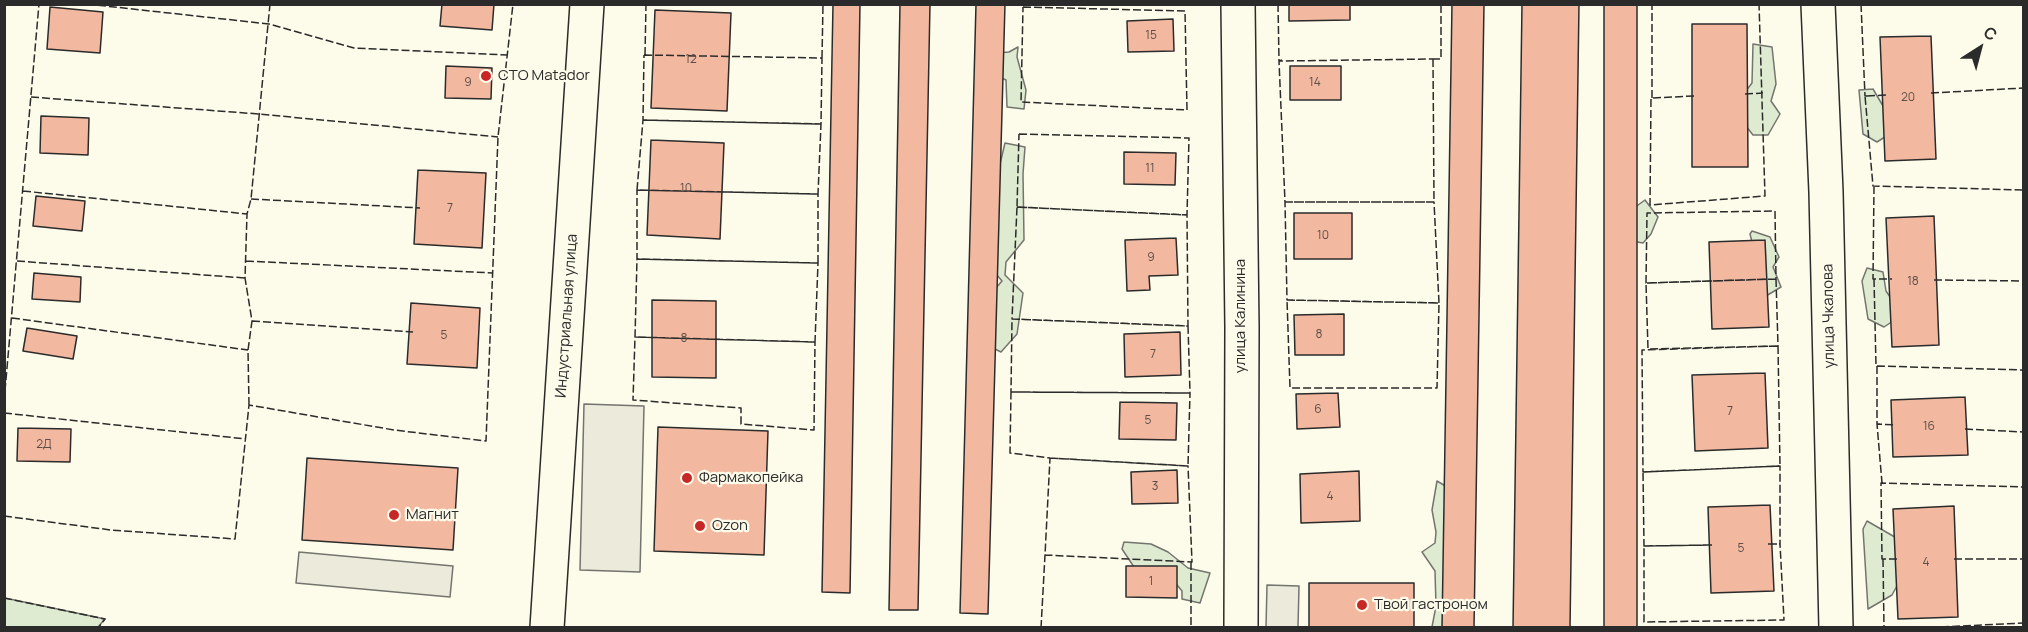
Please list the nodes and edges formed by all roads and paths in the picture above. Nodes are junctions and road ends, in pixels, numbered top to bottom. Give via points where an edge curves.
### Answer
1 (587, 4) edge
2 (1238, 4) edge
3 (1818, 4) edge
4 (547, 627) edge
5 (1241, 627) edge
6 (1836, 627) edge

1 - 4 street, Индустриальная улица
2 - 5 street, улица Калинина
3 - 6 street, улица Чкалова

